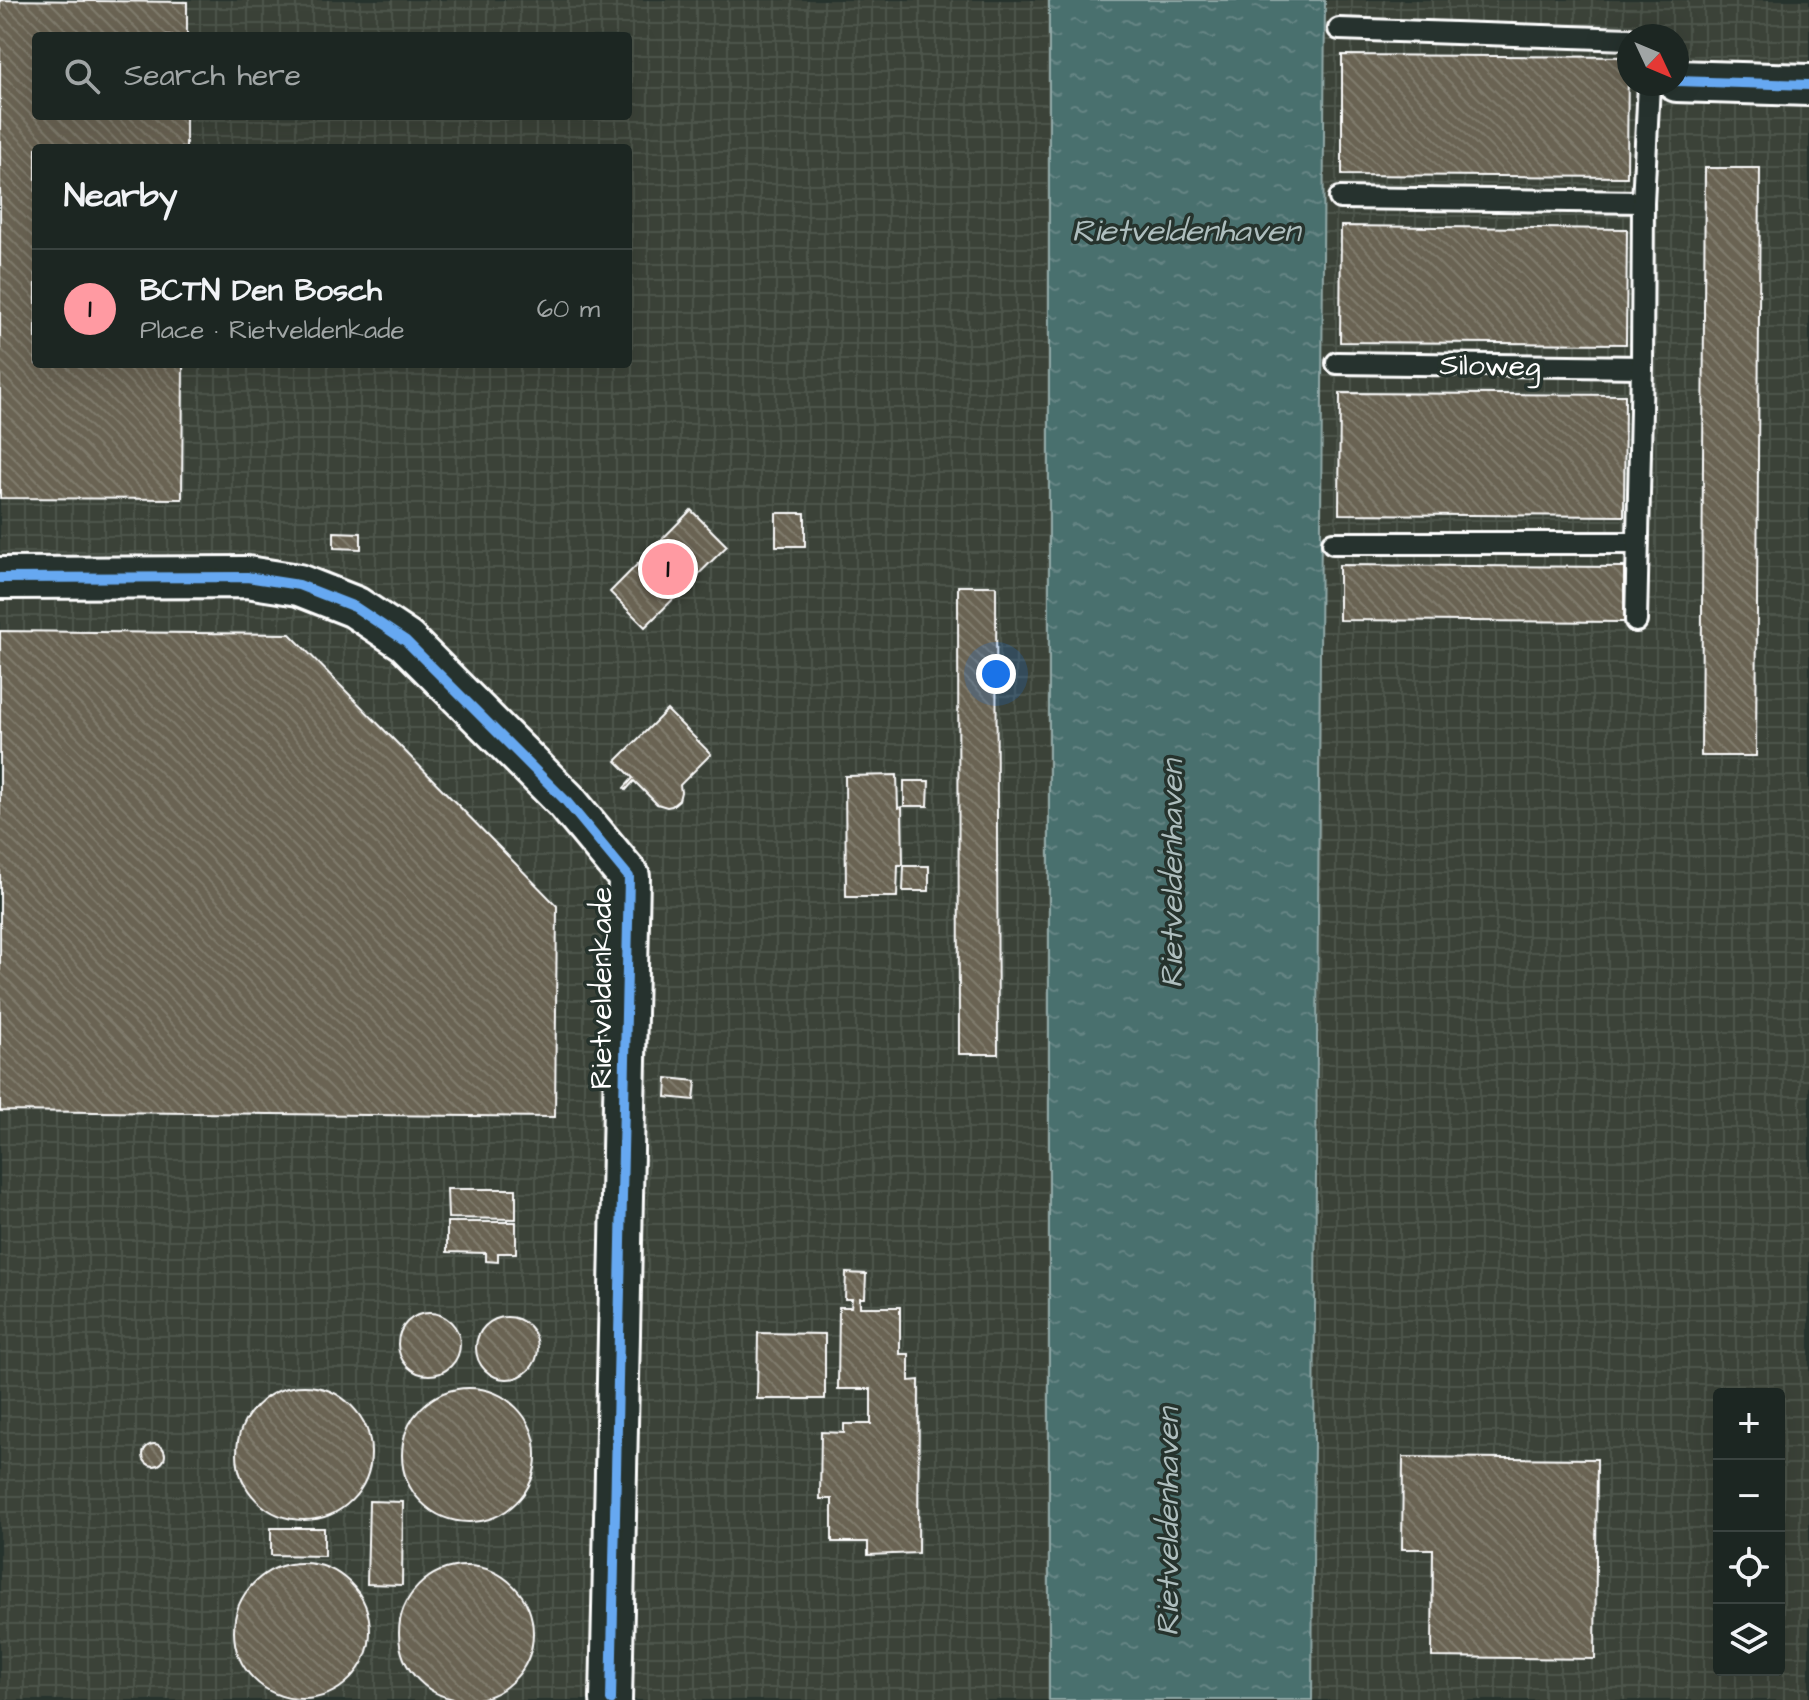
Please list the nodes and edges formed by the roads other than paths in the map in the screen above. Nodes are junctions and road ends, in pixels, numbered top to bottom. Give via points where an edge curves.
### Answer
1 (1339, 29) dead end
2 (1617, 39) edge
3 (1689, 81) edge
4 (1809, 85) edge
5 (1648, 96) edge
6 (1340, 198) dead end
7 (1643, 202) junction
8 (1337, 363) dead end
9 (1642, 367) junction
10 (1333, 543) dead end
11 (1637, 543) junction
12 (0, 578) edge
13 (1636, 621) dead end
14 (611, 1700) edge

1 - 2 lane
3 - 4 street
5 - 7 lane
6 - 7 lane
7 - 9 lane
8 - 9 lane, Siloweg
9 - 11 lane
10 - 11 lane
11 - 13 lane
12 - 14 street, Rietveldenkade via 247,577 299,585 355,607 406,641 566,801 629,877

